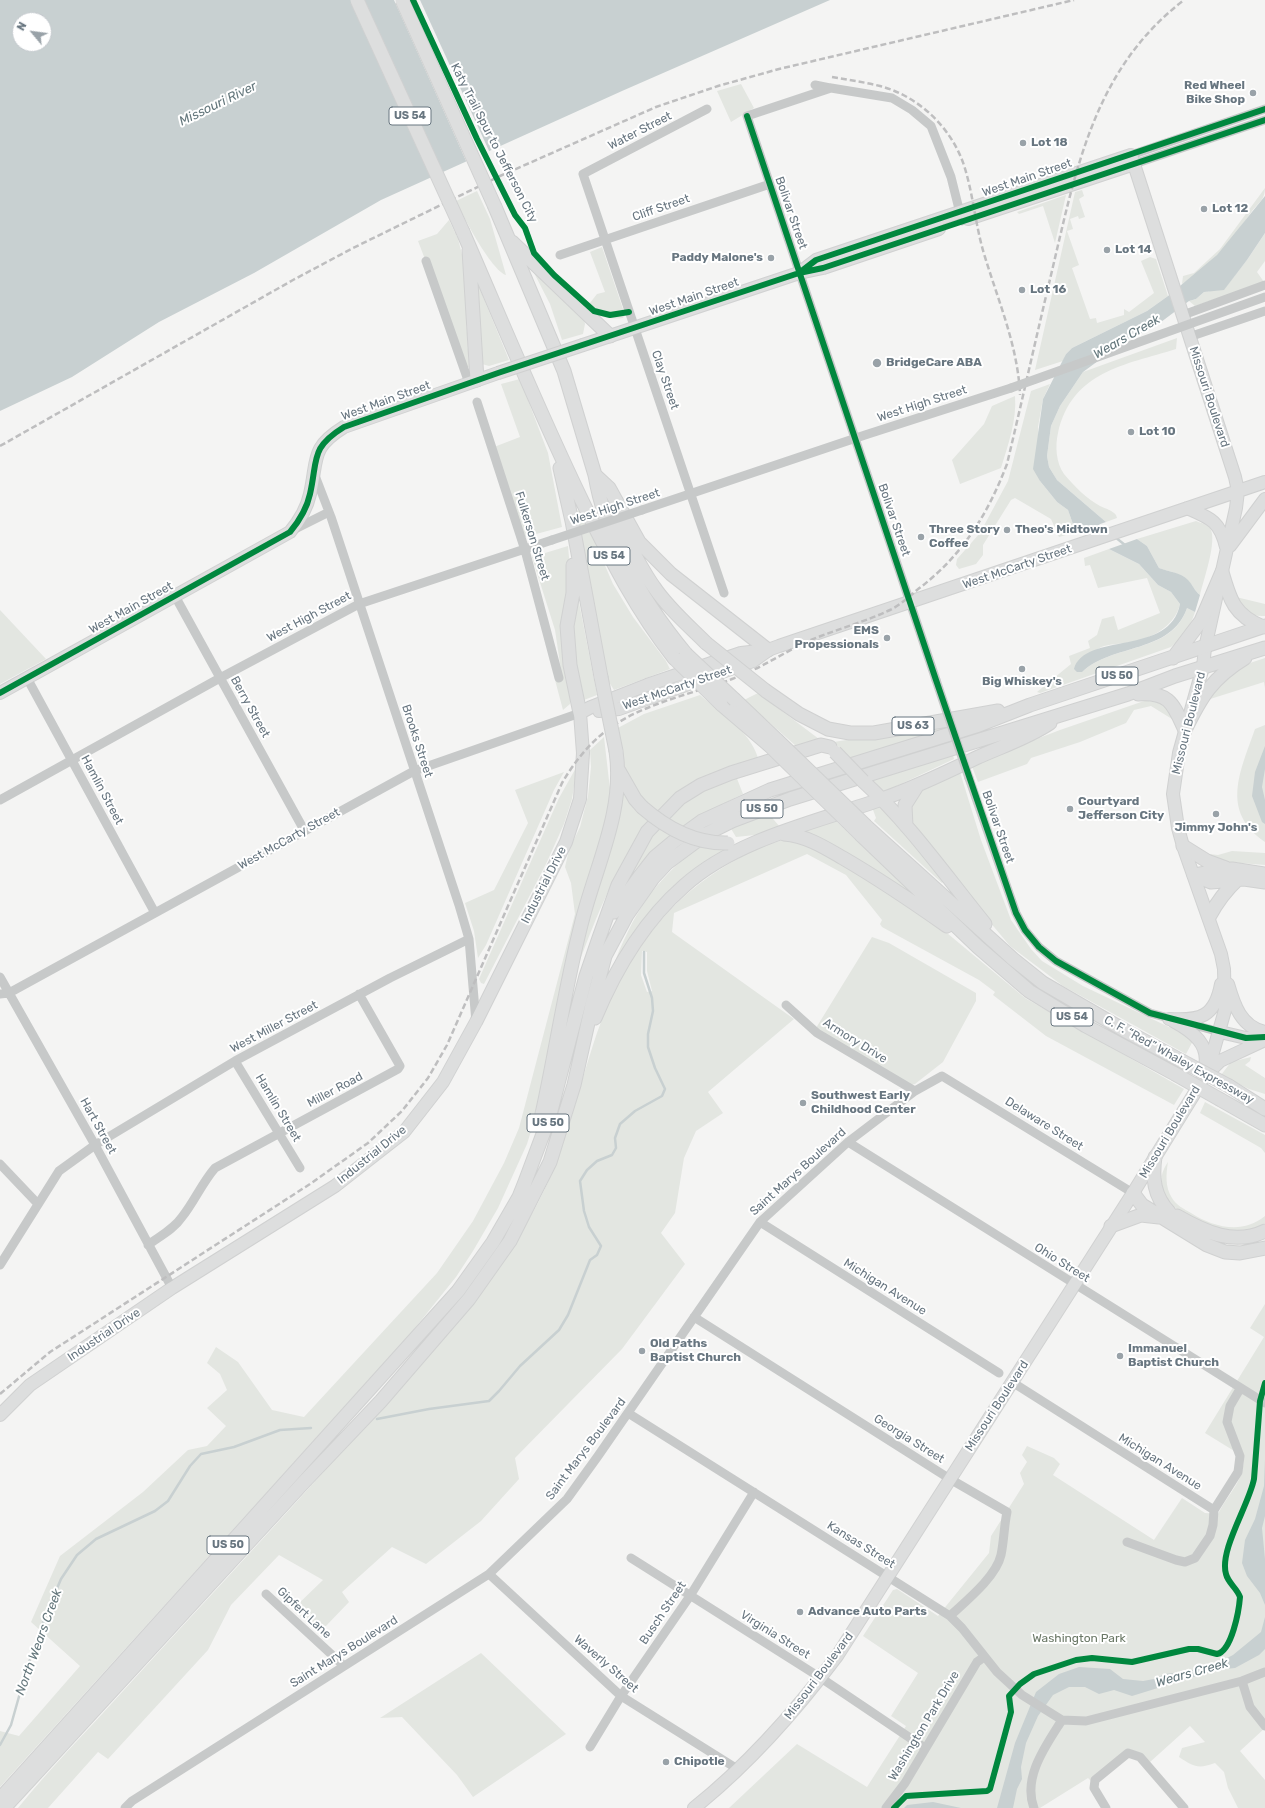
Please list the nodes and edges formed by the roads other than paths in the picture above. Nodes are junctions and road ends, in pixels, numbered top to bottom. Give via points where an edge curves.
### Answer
1 (356, 0) edge
2 (402, 0) edge
3 (815, 85) dead end
4 (831, 88) junction
5 (707, 109) dead end
6 (1265, 109) edge
7 (1265, 120) edge
8 (1132, 159) junction
9 (583, 174) joint
10 (770, 184) junction
11 (961, 217) junction
12 (509, 239) junction
13 (605, 240) junction
14 (469, 245) junction
15 (560, 255) dead end
16 (426, 260) dead end
17 (799, 273) junction
18 (1265, 285) edge
19 (1265, 297) edge
20 (1265, 311) edge
21 (1183, 315) junction
22 (635, 329) junction
23 (610, 336) junction
24 (1189, 337) junction
25 (473, 382) junction
26 (477, 402) dead end
27 (855, 438) junction
28 (556, 447) junction
29 (313, 471) junction
30 (594, 474) junction
31 (1265, 482) edge
32 (1238, 491) junction
33 (690, 494) junction
34 (1265, 499) edge
35 (1187, 508) junction
36 (329, 512) junction
37 (572, 521) junction
38 (290, 532) junction
39 (525, 550) junction
40 (1227, 550) junction
41 (1222, 572) junction
42 (724, 593) dead end
43 (175, 596) junction
44 (910, 603) junction
45 (359, 604) junction
46 (1264, 627) edge
47 (1205, 648) junction
48 (1262, 649) edge
49 (768, 650) junction
50 (680, 656) junction
51 (1172, 659) junction
52 (1203, 667) junction
53 (27, 678) junction
54 (220, 678) junction
55 (558, 678) dead end
56 (0, 693) edge
57 (1128, 694) junction
58 (1030, 705) junction
59 (1066, 712) junction
60 (580, 713) junction
61 (799, 714) junction
62 (1185, 730) junction
63 (773, 742) junction
64 (832, 749) junction
65 (73, 760) junction
66 (414, 771) junction
67 (619, 771) junction
68 (917, 786) junction
69 (883, 799) junction
70 (0, 800) edge
71 (906, 826) junction
72 (304, 830) junction
73 (864, 830) junction
74 (780, 834) junction
75 (765, 839) junction
76 (1183, 846) junction
77 (1235, 874) junction
78 (1265, 874) edge
79 (1194, 875) junction
80 (1265, 882) edge
81 (156, 913) junction
82 (1209, 917) junction
83 (599, 938) junction
84 (468, 939) junction
85 (978, 947) junction
86 (1013, 958) junction
87 (1224, 969) junction
88 (0, 976) edge
89 (5, 993) edge
90 (359, 994) junction
91 (0, 998) edge
92 (786, 1005) dead end
93 (1169, 1019) junction
94 (476, 1022) junction
95 (1220, 1032) junction
96 (1265, 1032) edge
97 (1265, 1037) edge
98 (1265, 1040) edge
99 (582, 1050) junction
100 (235, 1061) junction
101 (942, 1076) joint
102 (1199, 1086) junction
103 (1229, 1086) junction
104 (915, 1092) junction
105 (1265, 1100) edge
106 (1265, 1109) edge
107 (1264, 1125) edge
108 (279, 1133) junction
109 (848, 1142) junction
110 (95, 1145) junction
111 (1155, 1157) junction
112 (0, 1164) edge
113 (300, 1168) dead end
114 (525, 1182) junction
115 (1133, 1194) junction
116 (38, 1204) junction
117 (1166, 1215) junction
118 (760, 1222) junction
119 (1111, 1226) junction
120 (1265, 1231) edge
121 (148, 1245) junction
122 (1265, 1248) edge
123 (0, 1265) edge
124 (1074, 1285) junction
125 (172, 1288) junction
126 (694, 1317) junction
127 (999, 1373) dead end
128 (1012, 1382) junction
129 (1240, 1389) junction
130 (1265, 1403) edge
131 (628, 1414) junction
132 (0, 1415) edge
133 (950, 1479) junction
134 (754, 1492) junction
135 (1214, 1510) junction
136 (1127, 1542) dead end
137 (631, 1558) dead end
138 (489, 1574) junction
139 (888, 1576) junction
140 (266, 1594) dead end
141 (690, 1596) junction
142 (950, 1616) junction
143 (984, 1657) junction
144 (344, 1666) junction
145 (1265, 1672) edge
146 (821, 1678) junction
147 (1242, 1681) junction
148 (621, 1696) junction
149 (1062, 1720) junction
150 (1265, 1726) edge
151 (590, 1747) dead end
152 (925, 1748) junction
153 (739, 1770) junction
154 (0, 1799) edge
155 (700, 1806) edge
156 (4, 1808) edge
157 (125, 1808) edge
158 (886, 1808) edge
159 (1034, 1808) edge
160 (1106, 1808) edge
161 (1184, 1808) edge

1 - 14 highway, US 54, bridge
2 - 12 highway, US 54, bridge
3 - 4 street
4 - 10 street, Bolivar Street via 747,116
4 - 11 street via 892,98 931,126 951,177
5 - 9 street, Water Street
6 - 8 street, West Main Street
7 - 8 street, West Main Street
8 - 11 main road, West Main Street
8 - 21 main road, Missouri Boulevard
9 - 13 street, Clay Street
10 - 13 street, Cliff Street
10 - 17 street, Bolivar Street
11 - 17 main road, West Main Street via 823,268
12 - 23 highway
12 - 30 highway, US 54 via 564,371
13 - 15 street, Cliff Street
13 - 22 street, Clay Street
14 - 25 highway
14 - 28 highway, US 54
16 - 25 street
17 - 22 main road, West Main Street
17 - 27 street, Bolivar Street
18 - 21 street
19 - 27 street, West High Street, bridge via 1011,388
20 - 24 street
21 - 24 main road, Missouri Boulevard
22 - 23 main road, West Main Street
22 - 33 street, Clay Street
23 - 25 main road, West Main Street, bridge
24 - 32 main road, Missouri Boulevard via 1223,436
25 - 29 main road, West Main Street via 344,426 322,445 315,457
26 - 39 street, Fulkerson Street
27 - 33 street, West High Street
27 - 44 street, Bolivar Street
28 - 37 highway
28 - 50 highway, US 54 via 620,578 658,638
29 - 36 street, Brooks Street
29 - 38 main road, West Main Street via 306,508
30 - 49 highway via 609,488 639,542 670,574
30 - 50 highway, US 54 via 622,558
30 - 61 highway, US 63, bridge via 633,552 654,587 706,643
31 - 32 main road, West McCarty Street
32 - 35 main road, West McCarty Street
32 - 40 main road, Missouri Boulevard
33 - 39 street, West High Street, bridge
33 - 42 street, Clay Street
34 - 40 main road
35 - 40 main road via 1216,523 1223,534
35 - 44 main road, West McCarty Street
36 - 38 street
36 - 45 street, Brooks Street
37 - 60 highway via 574,582 567,626 570,665
37 - 67 highway, bridge
38 - 43 main road, West Main Street
39 - 45 street, West High Street
39 - 55 street, Fulkerson Street
40 - 41 main road, Missouri Boulevard
41 - 46 highway via 1232,604 1245,619
41 - 47 main road, Missouri Boulevard
41 - 51 highway via 1201,622
43 - 53 main road, West Main Street
43 - 54 street, Berry Street
44 - 49 main road, West McCarty Street
44 - 93 street, Bolivar Street, bridge via 1016,913 1025,930 1039,947 1056,961 1150,1013
45 - 54 street, West High Street
45 - 66 street, Brooks Street
46 - 47 highway, US 50
47 - 51 highway, US 50
47 - 52 main road, Missouri Boulevard
48 - 52 highway, US 50
48 - 62 highway via 1235,664 1211,684 1199,701
49 - 60 main road, West McCarty Street via 741,653 647,685
50 - 63 highway, US 54, bridge via 735,700
50 - 63 highway, US 54, bridge via 721,704
51 - 58 highway, US 50
52 - 57 highway, US 50
52 - 62 main road, Missouri Boulevard
53 - 56 main road, West Main Street
53 - 65 street, Hamlin Street
54 - 65 street, West High Street
54 - 72 street, Berry Street
57 - 59 highway, US 50
57 - 62 highway via 1153,693 1168,700
58 - 61 highway, US 63 via 874,733 828,730
58 - 83 highway, US 50 via 979,725 770,790 702,820 655,858 624,896
59 - 68 highway via 1043,728
59 - 99 highway, US 50 via 790,799 732,821 682,850 653,878 626,915 605,956
60 - 66 street, West McCarty Street
60 - 94 main road, Industrial Drive via 583,753 580,799 566,842
61 - 64 highway
62 - 76 main road, Missouri Boulevard via 1173,794
63 - 73 highway, US 54, bridge
64 - 69 highway, bridge
64 - 83 highway via 821,745 730,773 701,785 680,798 647,832 618,885
65 - 70 street, West High Street
65 - 81 street, Hamlin Street
66 - 72 street, West McCarty Street
66 - 84 street, Brooks Street
67 - 75 highway, bridge via 642,807 665,825 691,838 715,843
67 - 114 highway via 614,816 581,923 552,1069
68 - 69 highway
68 - 71 highway via 905,805
69 - 71 highway
69 - 74 highway
71 - 86 highway
72 - 81 street, West McCarty Street
73 - 85 highway, US 54
73 - 86 highway, US 54
74 - 75 highway
74 - 85 highway via 808,839 872,875
75 - 99 highway via 721,860 696,877 656,916 628,952 608,988
76 - 77 highway
76 - 79 main road, Missouri Boulevard
77 - 78 highway
77 - 79 highway via 1211,882
77 - 80 highway
77 - 82 highway
79 - 82 main road, Missouri Boulevard
81 - 89 street, West McCarty Street
82 - 87 main road, Missouri Boulevard
83 - 114 highway, US 50 via 586,976 549,1118
84 - 90 street, West Miller Street
84 - 94 street, Brooks Street
85 - 107 highway, C. F. “Red” Whaley Expressway / US 54, bridge via 1006,972 1051,1005
86 - 103 highway, C. F. “Red” Whaley Expressway / US 54, bridge via 1050,987
87 - 93 main road via 1218,997 1207,1013 1193,1020
87 - 95 main road, Missouri Boulevard via 1225,1010
87 - 96 main road via 1238,1011 1247,1025
88 - 89 street, Hart Street
89 - 91 street, West McCarty Street
89 - 110 street, Hart Street
90 - 100 street, West Miller Street
90 - 108 street, Miller Road via 400,1066 398,1070
92 - 104 street, Armory Drive via 817,1033
93 - 95 street, Bolivar Street
93 - 102 main road via 1198,1037 1202,1044 1205,1065
94 - 125 main road, Industrial Drive via 443,1082 404,1132 335,1186
95 - 97 main road via 1246,1038
95 - 102 main road, Missouri Boulevard
98 - 102 main road via 1220,1061
99 - 156 highway, US 50 via 550,1162 510,1241 470,1299 381,1401
100 - 108 street, Hamlin Street
100 - 110 street, West Miller Street
101 - 104 street, Saint Marys Boulevard
101 - 115 street, Delaware Street
102 - 111 main road, Missouri Boulevard
103 - 105 highway
103 - 106 highway, C. F. “Red” Whaley Expressway / US 54
104 - 109 street, Saint Marys Boulevard
108 - 113 street, Hamlin Street
108 - 121 street via 215,1168 174,1227
109 - 118 street, Saint Marys Boulevard
109 - 124 street, Ohio Street
110 - 116 street, West Miller Street via 59,1171
110 - 121 street, Hart Street
111 - 115 main road, Missouri Boulevard
111 - 117 highway via 1154,1184
112 - 116 street
114 - 154 highway, US 50 via 493,1242 458,1291
115 - 117 highway via 1146,1198
115 - 119 main road, Missouri Boulevard
116 - 123 street, West Miller Street
117 - 119 highway via 1141,1216
117 - 120 highway via 1226,1237 1252,1237
117 - 122 highway via 1207,1245 1225,1252 1240,1253
118 - 126 street, Saint Marys Boulevard
118 - 127 street, Michigan Avenue
119 - 124 main road, Missouri Boulevard
121 - 125 street, Hart Street
124 - 128 main road, Missouri Boulevard
124 - 129 street, Ohio Street
125 - 132 main road, Industrial Drive via 30,1385
126 - 131 street, Saint Marys Boulevard
126 - 133 street, Georgia Street
128 - 133 main road, Missouri Boulevard
128 - 135 street, Michigan Avenue
129 - 130 street, Ohio Street
129 - 135 street via 1230,1406 1227,1422 1240,1456 1238,1472
131 - 134 street, Kansas Street
131 - 138 street, Saint Marys Boulevard via 567,1499
133 - 139 main road, Missouri Boulevard
133 - 142 street, Georgia Street via 1007,1512 997,1565
134 - 139 street, Kansas Street
134 - 141 street, Busch Street
135 - 136 street via 1210,1536 1195,1558 1185,1562
137 - 141 street, Virginia Street
138 - 144 street, Saint Marys Boulevard
138 - 148 street, Waverly Street
139 - 142 street, Kansas Street
139 - 146 main road, Missouri Boulevard
140 - 144 street, Gipfert Lane
141 - 146 street, Virginia Street
141 - 148 street, Busch Street
142 - 143 street, Kansas Street
143 - 149 street, Kansas Street via 1022,1694
143 - 152 street, Washington Park Drive via 977,1662
144 - 157 street, Saint Marys Boulevard via 132,1801
145 - 147 street
146 - 152 street, Virginia Street
146 - 153 main road, Missouri Boulevard via 783,1724
147 - 149 street via 1086,1721
147 - 150 street via 1250,1707
148 - 151 street, Busch Street
148 - 153 street, Waverly Street
149 - 159 street via 1038,1762 1032,1783
152 - 158 street, Washington Park Drive via 905,1783
153 - 155 main road, Missouri Boulevard
160 - 161 street via 1094,1788 1095,1780 1128,1753 1140,1757

